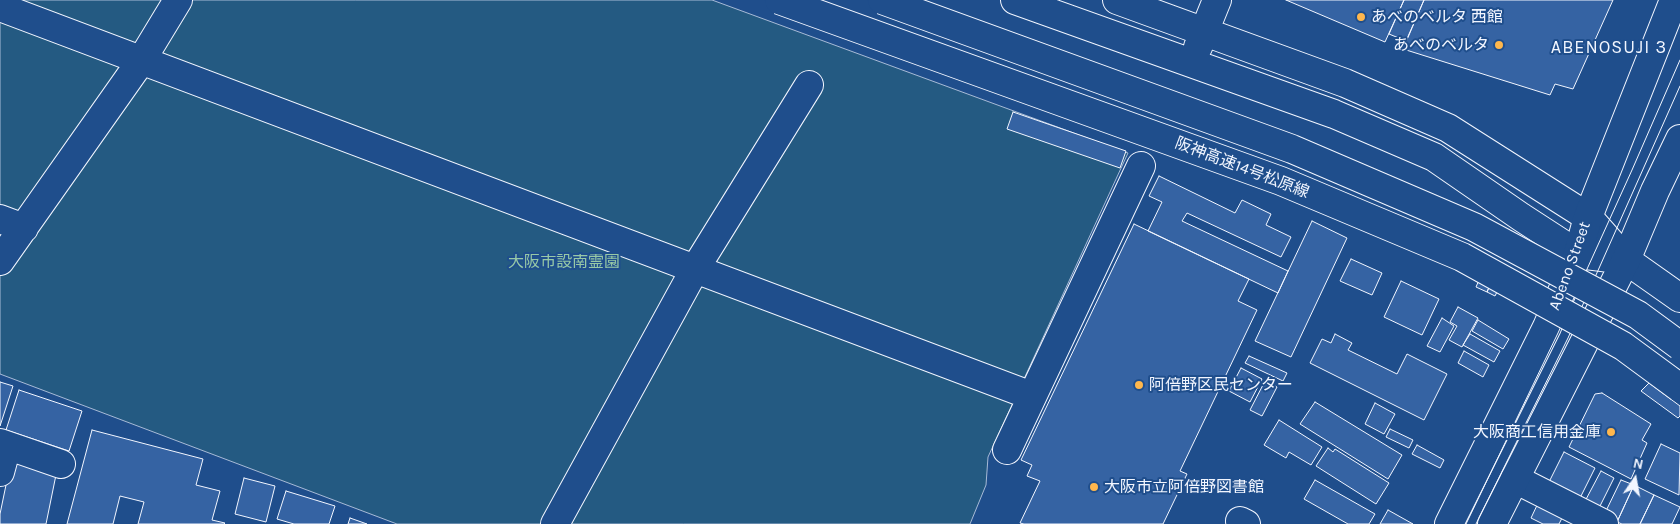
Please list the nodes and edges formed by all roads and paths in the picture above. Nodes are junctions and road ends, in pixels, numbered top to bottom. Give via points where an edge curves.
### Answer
1 (178, 0) edge
2 (779, 0) edge
3 (882, 0) edge
4 (1015, 0) edge
5 (1117, 0) edge
6 (1217, 0) edge
7 (1674, 0) edge
8 (0, 7) edge
9 (1204, 31) junction
10 (141, 61) junction
11 (1192, 63) junction
12 (809, 85) dead end
13 (1680, 141) edge
14 (1142, 166) dead end
15 (1588, 217) junction
16 (12, 223) edge
17 (1578, 254) junction
18 (1626, 260) junction
19 (0, 261) edge
20 (695, 269) junction
21 (1680, 298) edge
22 (1680, 346) edge
23 (1680, 388) edge
24 (1032, 396) junction
25 (4, 445) edge
26 (1007, 450) dead end
27 (61, 464) dead end
28 (0, 472) edge
29 (1515, 479) junction
30 (555, 524) edge
31 (1450, 524) edge
32 (1492, 524) edge
33 (1604, 524) edge

1 - 10 main road
2 - 23 main road, 阪神高速14号松原線, bridge via 1281,181 1462,257 1623,346
3 - 22 main road, 阪神高速14号松原線, bridge via 1292,149 1465,223 1638,315
4 - 11 main road
5 - 9 main road
6 - 9 main road
7 - 15 main road, Abeno Street
8 - 10 main road
9 - 11 main road
9 - 15 main road via 1345,83 1448,128
10 - 16 main road
10 - 20 main road
11 - 17 main road via 1334,114 1434,157
12 - 20 main road
13 - 18 main road
14 - 24 main road
15 - 17 main road, Abeno Street
15 - 18 main road
16 - 19 main road
17 - 18 main road
17 - 31 main road, Abeno Street via 1547,327
18 - 21 main road
18 - 29 main road
20 - 24 main road
20 - 30 main road
24 - 26 main road
25 - 27 main road
25 - 28 main road
29 - 32 main road
29 - 33 main road

